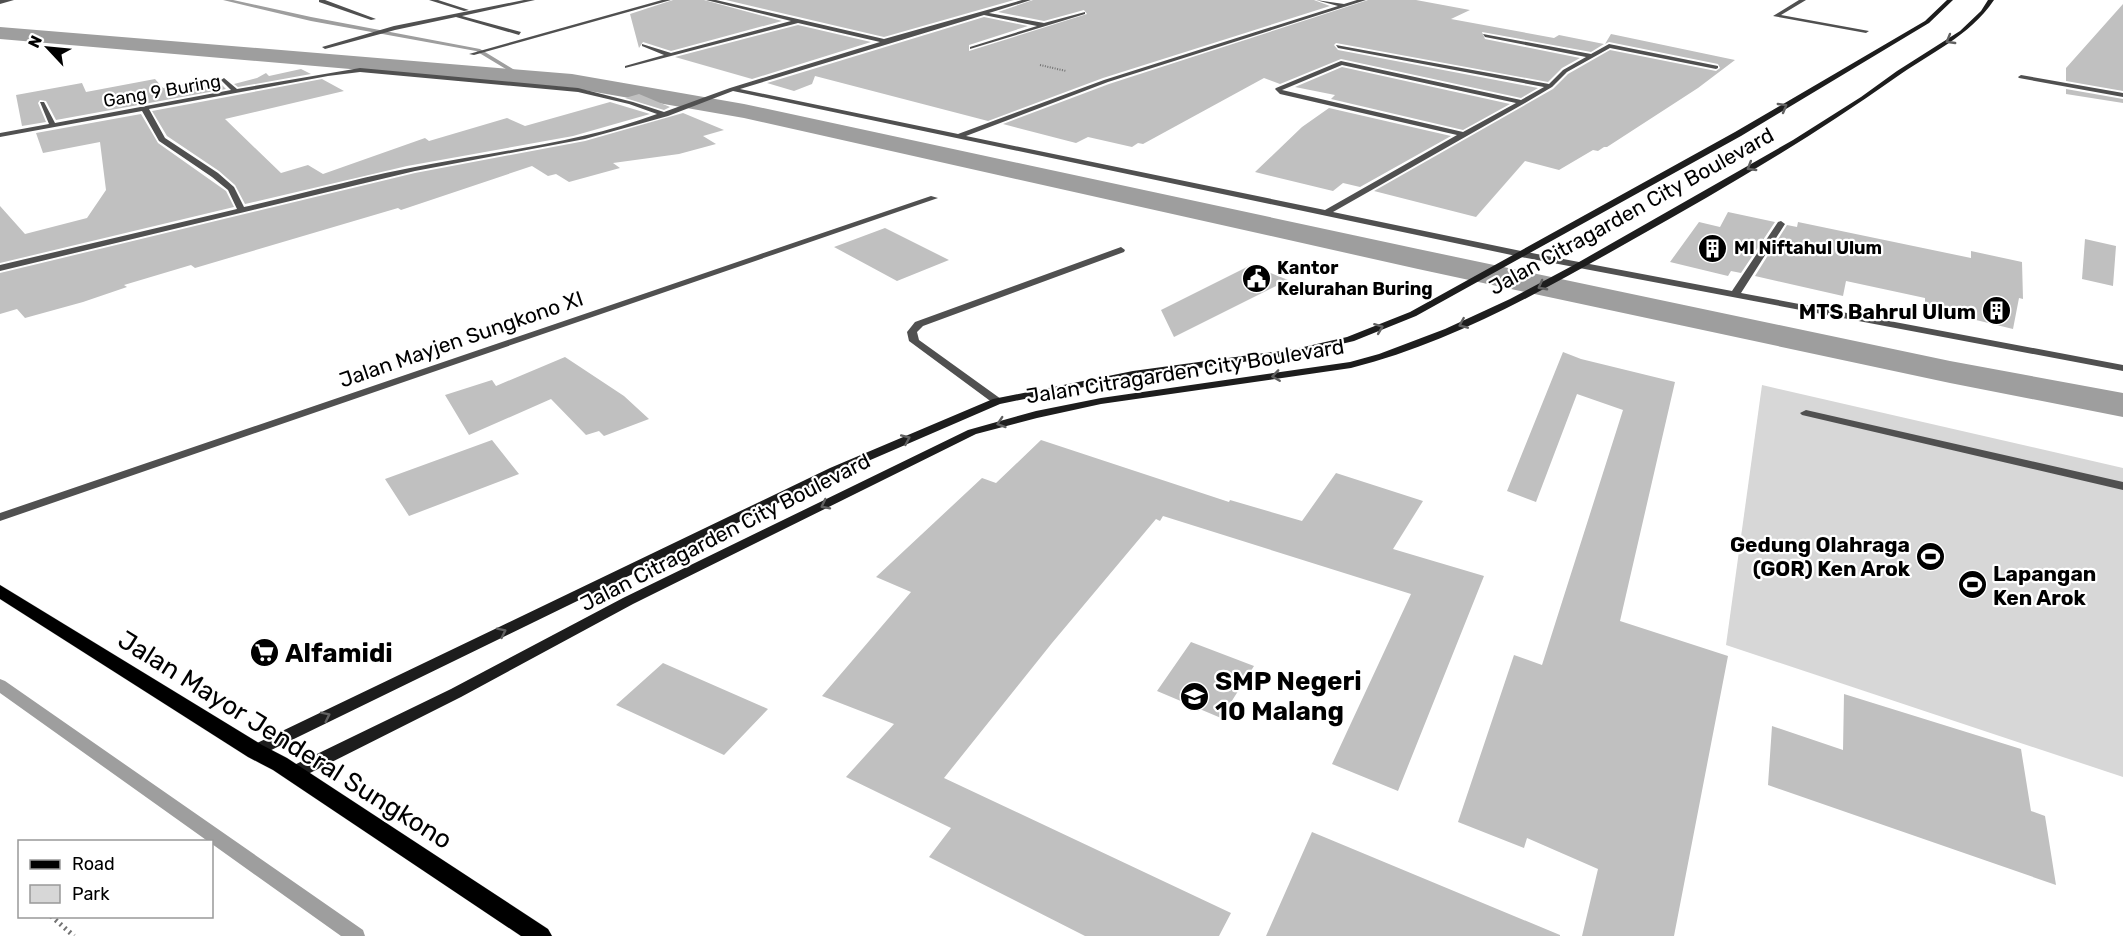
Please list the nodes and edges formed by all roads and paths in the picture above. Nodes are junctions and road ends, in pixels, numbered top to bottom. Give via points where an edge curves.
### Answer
1 (11, 0) edge
2 (322, 0) edge
3 (432, 0) edge
4 (532, 0) edge
5 (668, 0) edge
6 (709, 0) edge
7 (994, 0) edge
8 (1028, 0) edge
9 (1319, 0) edge
10 (1363, 0) edge
11 (1803, 0) edge
12 (1950, 0) edge
13 (1991, 0) edge
14 (0, 2) edge
15 (1015, 4) junction
16 (1345, 6) junction
17 (466, 10) dead end
18 (982, 13) junction
19 (1083, 13) dead end
20 (454, 16) junction
21 (373, 19) dead end
22 (800, 21) junction
23 (1045, 26) junction
24 (1866, 31) dead end
25 (519, 33) dead end
26 (1485, 34) dead end
27 (885, 40) junction
28 (644, 45) dead end
29 (1338, 46) dead end
30 (325, 47) dead end
31 (972, 48) dead end
32 (472, 54) dead end
33 (670, 55) junction
34 (1592, 56) junction
35 (627, 67) dead end
36 (1716, 67) dead end
37 (2021, 78) dead end
38 (224, 80) dead end
39 (1550, 86) junction
40 (732, 90) junction
41 (237, 92) junction
42 (2123, 95) edge
43 (1523, 102) junction
44 (42, 103) dead end
45 (145, 109) junction
46 (668, 114) junction
47 (53, 125) junction
48 (0, 135) edge
49 (1465, 135) junction
50 (960, 136) junction
51 (934, 198) dead end
52 (242, 211) junction
53 (1326, 213) junction
54 (1781, 224) dead end
55 (1121, 250) dead end
56 (1517, 257) junction
57 (1580, 265) junction
58 (0, 268) edge
59 (1736, 293) junction
60 (2123, 368) edge
61 (997, 401) junction
62 (1806, 413) dead end
63 (2123, 486) edge
64 (0, 517) edge
65 (3, 596) edge
66 (255, 751) junction
67 (294, 773) junction
68 (53, 918) edge
69 (74, 936) edge
70 (540, 936) edge

1 - 14 street
2 - 21 street
3 - 17 street
4 - 20 street
5 - 32 street
6 - 22 street
7 - 15 street
8 - 15 street
9 - 16 street
10 - 16 street
11 - 24 street via 1776,16
56 -> 12 main road, Jalan Citragarden City Boulevard via 1917,28
13 -> 57 main road, Jalan Citragarden City Boulevard via 1968,30 1858,102
15 - 18 street
16 - 50 street via 1106,81
18 - 23 street
18 - 27 street
19 - 23 street
20 - 25 street
20 - 30 street
22 - 27 street
22 - 33 street
23 - 31 street
26 - 34 street
27 - 40 street via 884,45
28 - 33 street
29 - 39 street
33 - 35 street
34 - 36 street via 1615,46
34 - 39 street via 1565,71
37 - 42 street
38 - 41 street
39 - 43 street
40 - 46 street
40 - 50 street
41 - 45 street, Gang 9 Buring
41 - 46 street, Gang 9 Buring via 360,70 567,89
43 - 49 street
43 - 49 street via 1341,63 1278,89 1281,93
44 - 47 street
45 - 47 street, Gang 9 Buring
45 - 52 street via 162,139 231,189
46 - 52 street via 585,137 415,169
47 - 48 street, Gang 9 Buring
49 - 53 street
50 - 53 street
51 - 64 street, Jalan Mayjen Sungkono XI
52 - 58 street
53 - 56 street
54 - 59 street
55 - 61 street via 919,324 912,332 914,341
56 - 57 street
61 -> 56 main road, Jalan Citragarden City Boulevard via 1132,374 1295,352 1339,342 1413,315
57 - 59 street
57 -> 67 main road, Jalan Citragarden City Boulevard via 1516,300 1408,347 1351,364 1072,405 972,432 628,601 456,693
59 - 60 street
66 -> 61 main road, Jalan Citragarden City Boulevard via 834,471
62 - 63 street
65 - 66 main road, Jalan Mayor Jenderal Sungkono
66 - 67 main road, Jalan Mayor Jenderal Sungkono
67 - 70 main road, Jalan Mayor Jenderal Sungkono
68 - 69 path

